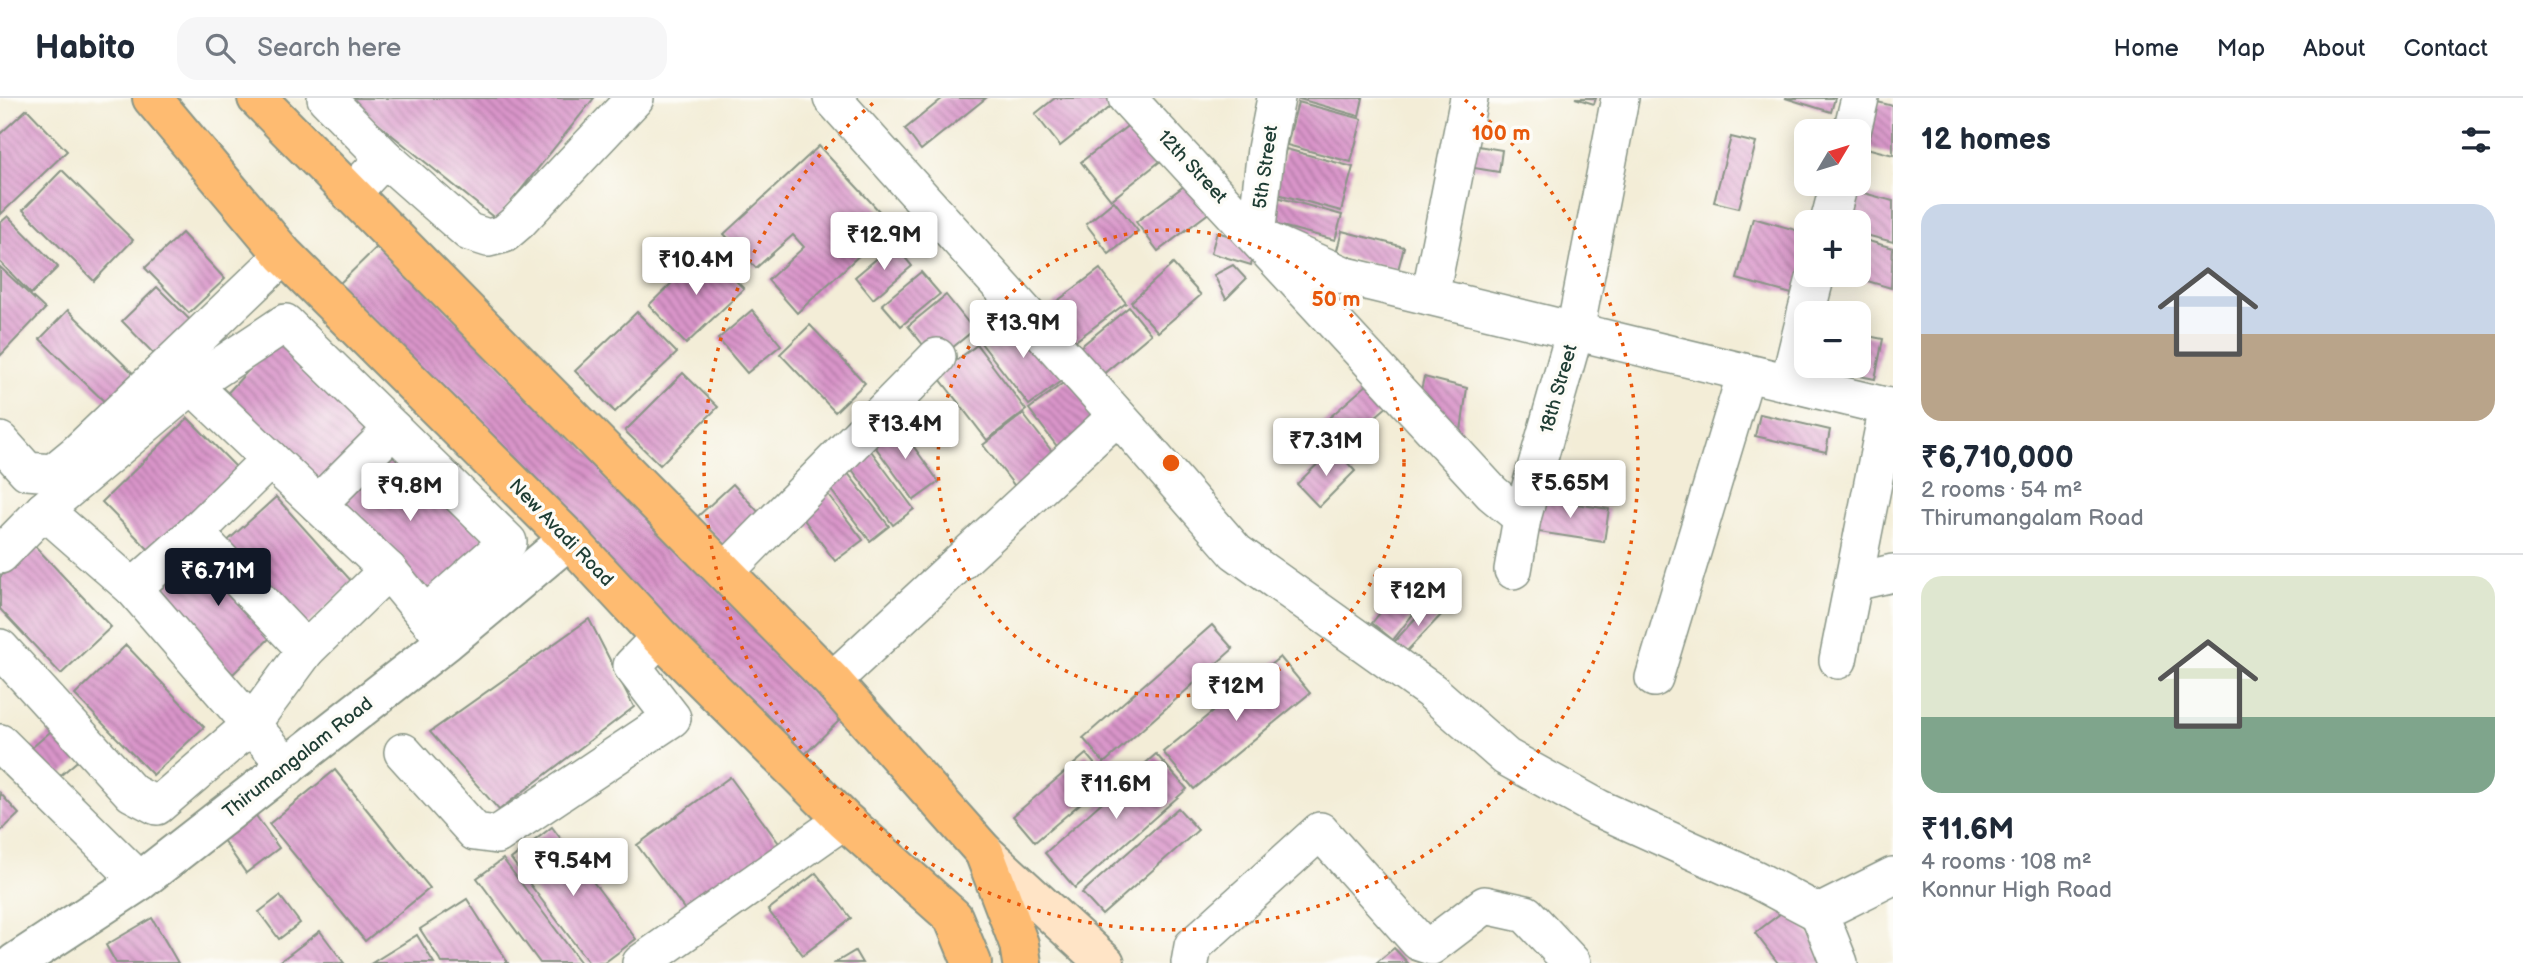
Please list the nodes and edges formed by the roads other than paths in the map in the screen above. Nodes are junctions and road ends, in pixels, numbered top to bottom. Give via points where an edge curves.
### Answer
1 (152, 98) edge
2 (257, 98) edge
3 (327, 98) edge
4 (635, 98) edge
5 (832, 98) edge
6 (1127, 98) edge
7 (1276, 98) edge
8 (1469, 98) edge
9 (1620, 98) edge
10 (1860, 98) edge
11 (1855, 119) edge
12 (385, 158) junction
13 (351, 194) junction
14 (1256, 236) junction
15 (284, 255) junction
16 (1430, 296) junction
17 (1575, 331) junction
18 (937, 357) dead end
19 (1794, 360) edge
20 (1746, 373) junction
21 (1788, 383) junction
22 (192, 386) junction
23 (1890, 407) edge
24 (1117, 416) junction
25 (393, 429) junction
26 (0, 441) edge
27 (270, 459) junction
28 (317, 504) junction
29 (44, 510) junction
30 (1522, 518) junction
31 (195, 533) junction
32 (569, 539) junction
33 (0, 555) edge
34 (388, 570) junction
35 (1513, 570) dead end
36 (726, 572) junction
37 (1893, 573) edge
38 (1854, 582) junction
39 (133, 588) junction
40 (436, 628) junction
41 (660, 638) junction
42 (0, 648) edge
43 (306, 650) junction
44 (1838, 660) dead end
45 (1654, 678) dead end
46 (832, 681) junction
47 (250, 726) junction
48 (0, 743) edge
49 (403, 752) dead end
50 (288, 767) junction
51 (844, 820) junction
52 (984, 852) junction
53 (1893, 876) edge
54 (141, 881) junction
55 (999, 890) junction
56 (1819, 913) junction
57 (949, 914) junction
58 (657, 958) edge
59 (15, 963) edge
60 (972, 963) edge
61 (1022, 963) edge
62 (1105, 963) edge
63 (1190, 963) edge
64 (1572, 963) edge
65 (1839, 963) edge

1 - 15 main road, New Avadi Road
2 - 13 main road
3 - 12 street
4 - 12 street via 518,222 504,234 488,238 468,232
5 - 24 street
6 - 14 street, 12th Street
7 - 14 street, 5th Street
8 - 16 street
9 - 17 street, 18th Street
10 - 11 street
12 - 13 street
13 - 36 main road
14 - 16 street via 1346,276
14 - 30 street, 12th Street via 1492,493
15 - 26 street via 53,473 27,471
15 - 32 main road, New Avadi Road
16 - 17 street
17 - 20 street
17 - 30 street, 18th Street
18 - 36 street
19 - 21 street
20 - 21 street
20 - 45 street
21 - 23 street
22 - 25 street via 285,323
22 - 27 street
22 - 29 street
23 - 38 street
24 - 46 street
24 - 56 street via 1236,552 1431,691 1506,757 1598,808
25 - 28 street
25 - 40 street via 508,542
27 - 28 street
27 - 31 street
28 - 34 street
29 - 33 street
29 - 39 street
30 - 35 street, 18th Street
31 - 39 street
31 - 43 street
32 - 40 street, Thirumangalam Road
32 - 41 main road, New Avadi Road
34 - 40 street
34 - 43 street
36 - 46 main road
37 - 38 street
38 - 44 street
39 - 47 street
40 - 50 street, Thirumangalam Road
41 - 49 street via 632,666 672,718 496,835 475,832
41 - 51 main road, New Avadi Road
42 - 47 street via 132,793 157,806
43 - 47 street
46 - 52 main road
47 - 50 street
48 - 54 street
50 - 54 street, Thirumangalam Road
51 - 57 main road, New Avadi Road
51 - 58 street
52 - 55 main road
52 - 62 main road
53 - 56 street
54 - 59 street, Thirumangalam Road
55 - 57 main road
55 - 61 main road
56 - 65 street
57 - 60 main road, New Avadi Road
63 - 64 street via 1194,946 1320,831 1419,942 1431,946 1485,905 1526,914

